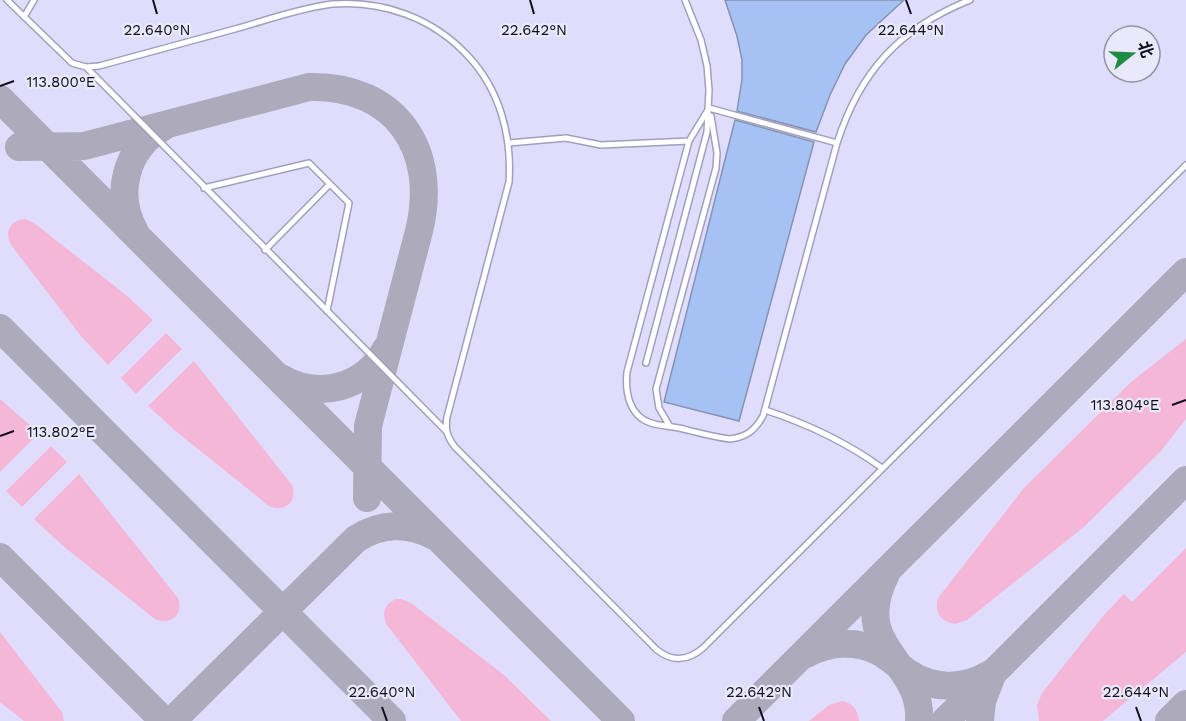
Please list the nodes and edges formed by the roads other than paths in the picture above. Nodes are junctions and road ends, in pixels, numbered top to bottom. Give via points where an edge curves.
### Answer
1 (7, 0) edge
2 (34, 0) edge
3 (685, 0) edge
4 (970, 0) edge
5 (24, 17) junction
6 (86, 67) junction
7 (709, 108) junction
8 (688, 141) junction
9 (509, 143) junction
10 (837, 143) junction
11 (1186, 165) edge
12 (330, 184) junction
13 (204, 188) junction
14 (266, 250) junction
15 (327, 311) junction
16 (646, 363) dead end
17 (765, 410) junction
18 (669, 425) junction
19 (446, 431) junction
20 (882, 468) junction

1 - 5 lane
2 - 5 lane
3 - 7 lane via 704,53
4 - 10 lane via 913,31 885,56 853,100
5 - 6 lane via 64,57
6 - 9 lane via 318,6 381,6 424,21 461,48 491,88
6 - 13 lane
7 - 8 lane
7 - 10 lane
7 - 16 lane via 705,145
7 - 18 lane via 716,168 656,389 659,408
8 - 9 lane via 601,145 567,138
8 - 18 lane via 626,383 634,411 652,423
9 - 19 lane via 509,182
10 - 17 lane
11 - 20 lane
12 - 13 lane via 309,163
12 - 14 lane
12 - 15 lane via 349,203
13 - 14 lane
14 - 15 lane
15 - 19 lane
17 - 18 lane via 753,431 738,438
17 - 20 lane via 834,437
19 - 20 lane via 455,447 657,650 675,659 689,657 703,648

